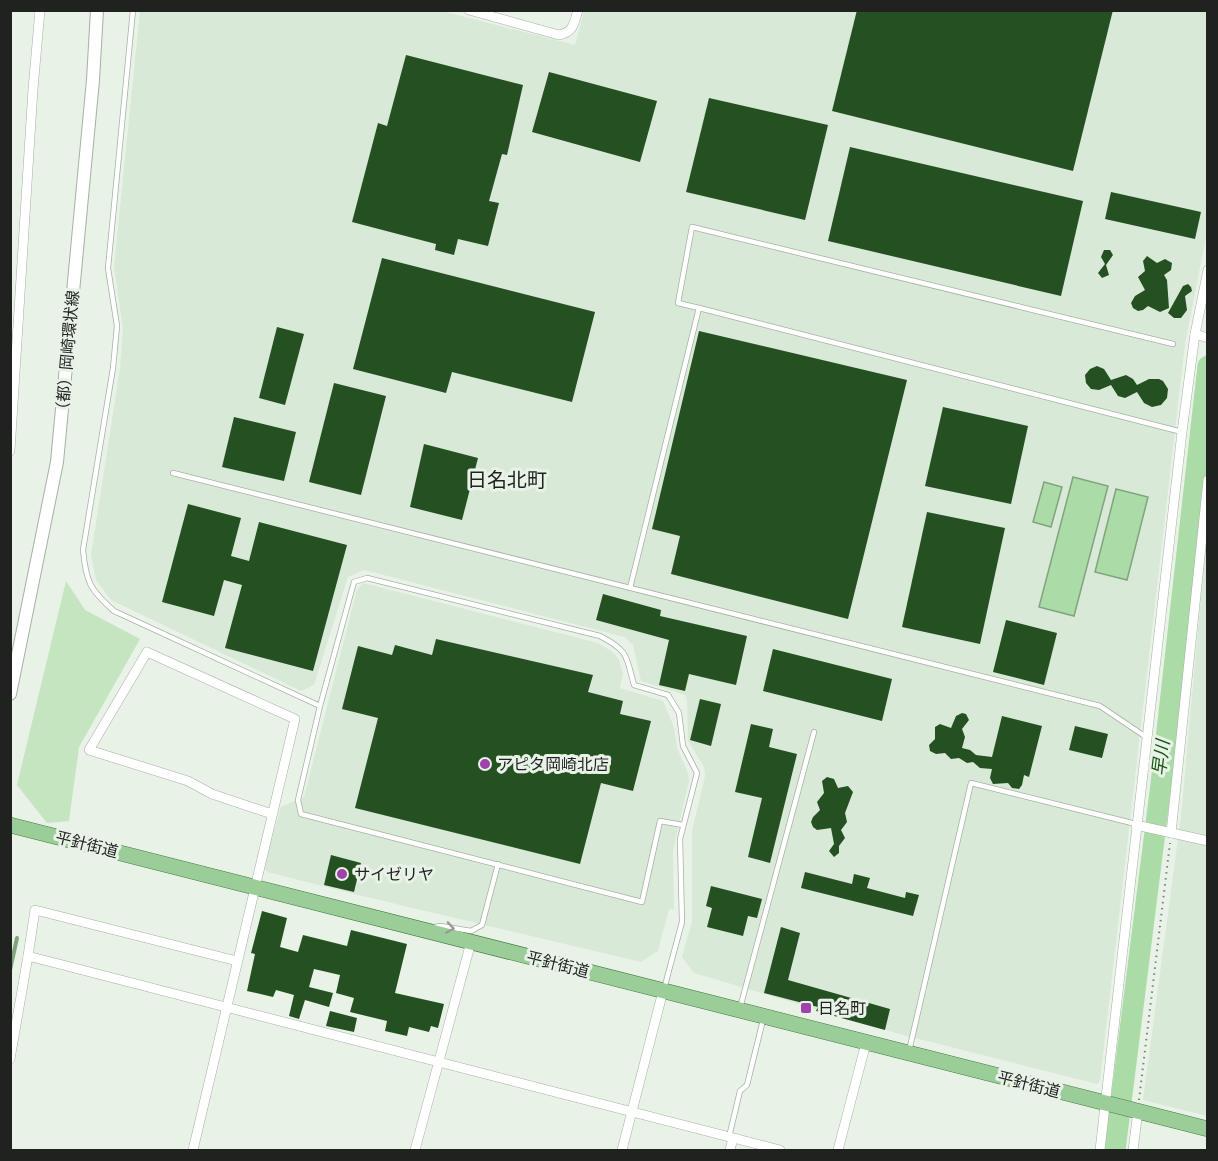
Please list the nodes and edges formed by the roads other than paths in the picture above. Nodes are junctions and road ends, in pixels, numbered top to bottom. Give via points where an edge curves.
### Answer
1 (40, 10) edge
2 (97, 10) edge
3 (133, 10) edge
4 (469, 10) edge
5 (578, 10) edge
6 (1208, 270) edge
7 (699, 308) junction
8 (1195, 334) junction
9 (1208, 338) edge
10 (1173, 344) dead end
11 (1182, 432) junction
12 (10, 451) edge
13 (173, 472) dead end
14 (1208, 480) edge
15 (1206, 498) edge
16 (630, 588) junction
17 (10, 694) edge
18 (320, 706) junction
19 (814, 732) dead end
20 (1146, 737) junction
21 (272, 814) junction
22 (10, 825) edge
23 (683, 825) junction
24 (1136, 825) junction
25 (1171, 832) junction
26 (1208, 841) edge
27 (498, 864) junction
28 (256, 887) junction
29 (416, 928) junction
30 (471, 942) junction
31 (28, 956) junction
32 (237, 961) junction
33 (663, 991) junction
34 (226, 1008) junction
35 (739, 1011) junction
36 (764, 1017) junction
37 (866, 1043) junction
38 (908, 1054) junction
39 (10, 1059) edge
40 (438, 1063) junction
41 (1105, 1104) junction
42 (1137, 1111) junction
43 (632, 1113) junction
44 (1208, 1129) edge
45 (731, 1138) junction
46 (193, 1150) edge
47 (415, 1150) edge
48 (622, 1150) edge
49 (730, 1150) edge
50 (780, 1150) edge
51 (838, 1150) edge
52 (1100, 1150) edge
53 (1133, 1150) edge

1 - 12 street
2 - 17 street, （都）岡崎環状線 via 57,462
3 - 18 lane via 108,268 117,326 84,550 86,573 95,594 114,611
4 - 5 street via 559,34 568,33 573,27
6 - 8 street
7 - 10 lane via 678,303 692,226
7 - 11 lane
7 - 16 lane
8 - 9 street
8 - 11 street
11 - 20 street
13 - 16 lane
14 - 15 street
15 - 25 street
16 - 20 lane via 1100,706
18 - 23 lane via 354,582 367,578 600,636 618,646 626,656 633,686 668,695 679,712 683,746 697,773
18 - 27 lane via 298,800 301,814
19 - 35 lane
20 - 24 street
21 - 21 street via 295,719 147,652 89,750 188,781 212,794
21 - 28 street
22 - 28 main road, 平針街道
23 - 27 lane via 660,820 642,902
23 - 33 lane via 682,922
24 - 25 street
24 - 38 lane via 971,783
24 - 41 street
25 - 26 street
29 -> 27 lane via 441,926 471,931 482,925
28 - 29 main road, 平針街道
28 - 32 street
29 - 30 main road, 平針街道
30 - 33 main road, 平針街道
30 - 40 street
31 - 32 street via 36,910
31 - 34 street
31 - 39 street
32 - 34 street
33 - 35 main road, 平針街道
33 - 43 street
34 - 40 street
34 - 46 street
35 - 36 main road, 平針街道
36 - 37 main road, 平針街道
36 - 45 lane via 747,1085 740,1091
37 - 38 main road, 平針街道
37 - 51 street
38 - 41 main road, 平針街道
40 - 43 street
40 - 47 street
41 - 42 main road, 平針街道
41 - 52 street
42 - 44 main road
42 - 53 street
43 - 45 street
43 - 48 street
45 - 49 street
45 - 50 street

